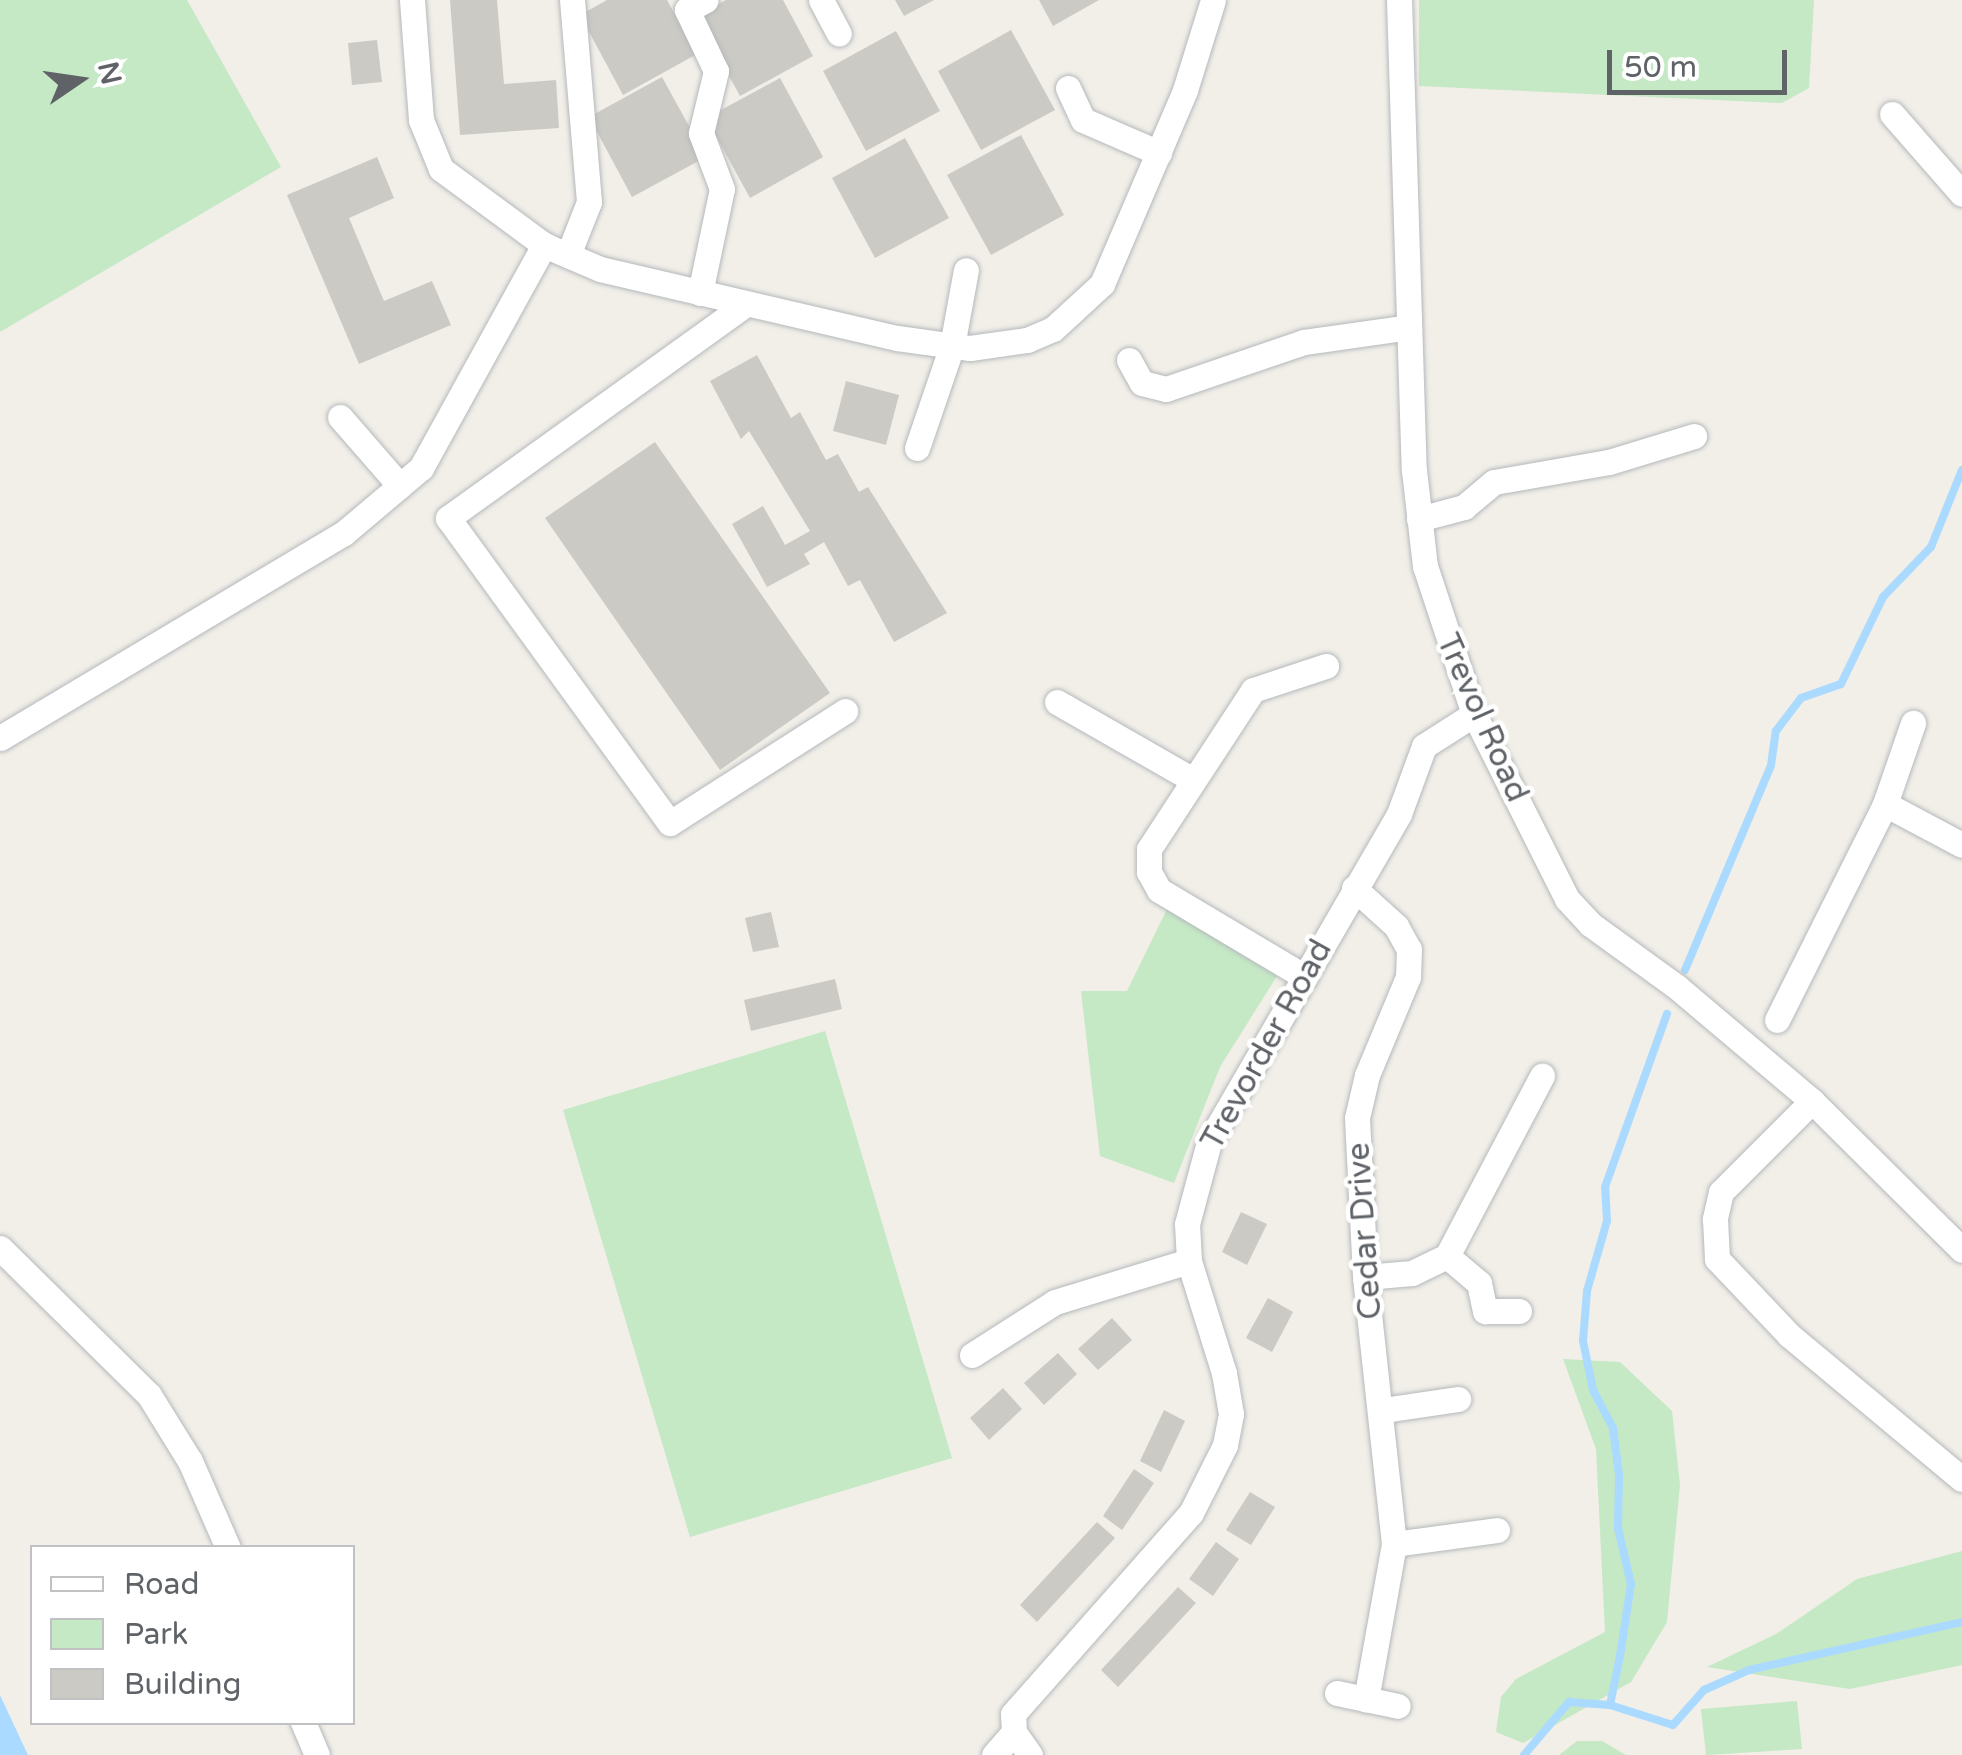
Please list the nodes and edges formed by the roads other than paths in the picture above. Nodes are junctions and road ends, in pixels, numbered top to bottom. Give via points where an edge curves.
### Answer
1 (412, 0) edge
2 (572, 0) edge
3 (706, 0) edge
4 (822, 0) edge
5 (1212, 0) edge
6 (1399, 0) edge
7 (838, 34) dead end
8 (1068, 88) dead end
9 (1892, 114) dead end
10 (1158, 154) junction
11 (1962, 194) edge
12 (556, 250) junction
13 (966, 270) dead end
14 (700, 293) junction
15 (746, 304) junction
16 (1409, 327) junction
17 (952, 346) junction
18 (1129, 360) dead end
19 (340, 417) dead end
20 (1694, 436) dead end
21 (917, 448) dead end
22 (400, 486) junction
23 (1420, 519) junction
24 (1326, 666) dead end
25 (1057, 702) dead end
26 (845, 711) dead end
27 (1474, 714) junction
28 (1913, 724) dead end
29 (0, 738) edge
30 (1193, 780) junction
31 (1885, 804) junction
32 (1962, 845) edge
33 (1354, 888) junction
34 (1306, 977) junction
35 (1777, 1020) dead end
36 (1545, 1077) dead end
37 (1812, 1101) junction
38 (0, 1248) edge
39 (1962, 1250) edge
40 (1448, 1256) junction
41 (1190, 1261) junction
42 (1365, 1277) junction
43 (1519, 1310) dead end
44 (972, 1355) dead end
45 (1458, 1399) dead end
46 (1383, 1410) junction
47 (1962, 1480) edge
48 (1497, 1530) dead end
49 (1394, 1544) junction
50 (227, 1545) edge
51 (1337, 1692) dead end
52 (1366, 1699) junction
53 (1398, 1706) dead end
54 (304, 1725) edge
55 (1014, 1732) junction
56 (318, 1755) edge
57 (994, 1755) edge
58 (1030, 1755) edge

1 - 12 street via 421,120 441,169
2 - 12 street via 589,202
3 - 14 street via 687,10 716,70 701,132 722,189
4 - 7 street
5 - 10 street
6 - 16 street, Trevol Road
8 - 10 street via 1083,120
9 - 11 street
10 - 17 street via 1102,284 1083,308 1027,340
12 - 14 street
12 - 22 street via 421,468
13 - 17 street
14 - 15 street
15 - 17 street
15 - 26 street via 448,518 670,823
16 - 18 street via 1304,342 1166,389 1142,383
16 - 23 street, Trevol Road
17 - 21 street
19 - 22 street
20 - 23 street via 1609,462 1494,482 1464,508
22 - 29 street via 344,533
23 - 27 street, Trevol Road via 1440,626
24 - 30 street via 1253,690
25 - 30 street
27 - 33 street, Trevorder Road via 1424,746 1399,814
27 - 37 street, Trevol Road via 1567,899
28 - 31 street
30 - 34 street via 1149,849 1159,890
31 - 32 street
31 - 35 street
33 - 34 street, Trevorder Road
33 - 42 street, Cedar Drive via 1396,926 1409,949 1408,977 1357,1118
34 - 41 street, Trevorder Road via 1209,1142 1191,1194
36 - 40 street
37 - 39 street, Trevol Road
37 - 47 street via 1722,1192 1714,1219 1717,1259 1789,1335
38 - 50 street via 148,1395 190,1461
40 - 42 street via 1412,1273
40 - 43 street via 1479,1283 1485,1310
41 - 44 street via 1055,1302
41 - 55 street, Trevorder Road via 1231,1414 1215,1474 1191,1513 1012,1714
42 - 46 street, Cedar Drive
45 - 46 street
46 - 49 street, Cedar Drive
48 - 49 street
49 - 52 street, Cedar Drive
51 - 52 street
52 - 53 street
54 - 56 street
55 - 57 street, Trevorder Road
55 - 58 street

